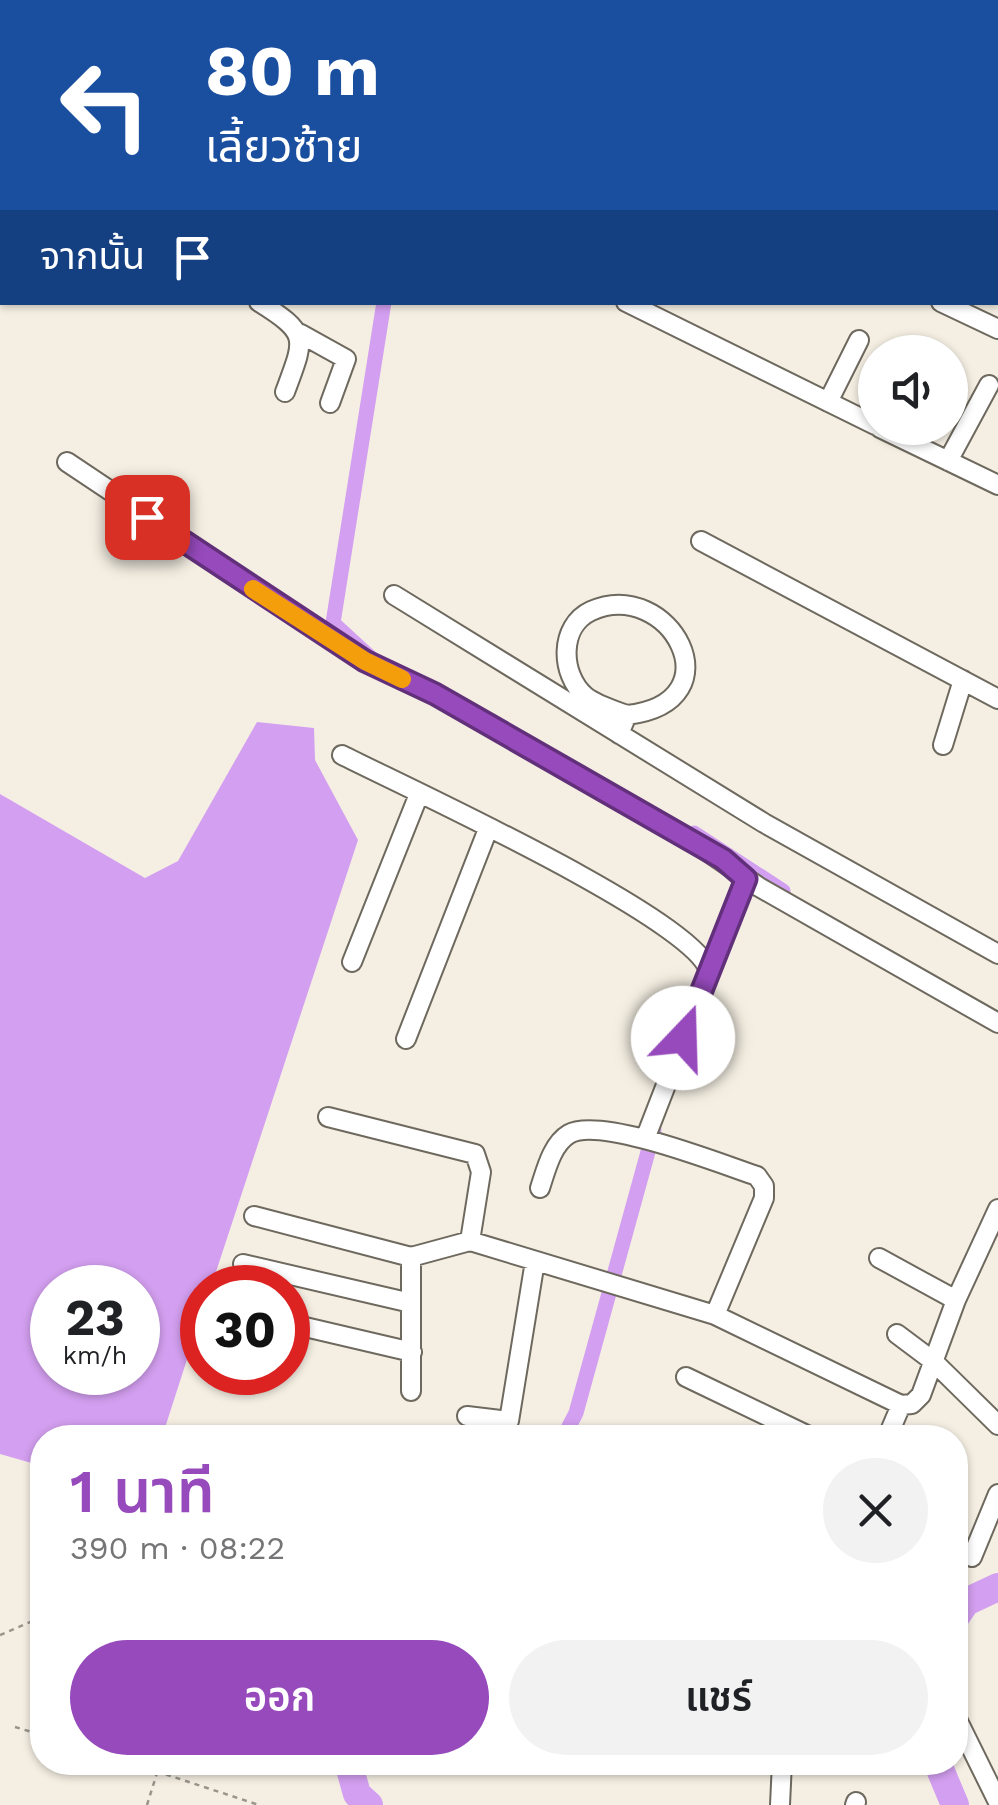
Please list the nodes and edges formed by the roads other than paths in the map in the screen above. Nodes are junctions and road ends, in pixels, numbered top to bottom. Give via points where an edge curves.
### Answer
1 (264, 305) edge
2 (632, 305) edge
3 (947, 305) edge
4 (998, 330) edge
5 (301, 334) junction
6 (858, 340) dead end
7 (989, 385) dead end
8 (285, 392) dead end
9 (828, 402) junction
10 (330, 403) dead end
11 (858, 416) edge
12 (916, 445) edge
13 (948, 461) junction
14 (67, 462) dead end
15 (998, 486) edge
16 (702, 541) dead end
17 (394, 596) dead end
18 (963, 680) junction
19 (998, 699) edge
20 (627, 715) junction
21 (619, 734) junction
22 (943, 745) dead end
23 (342, 755) dead end
24 (418, 794) junction
25 (488, 829) junction
26 (746, 879) junction
27 (998, 954) edge
28 (352, 962) dead end
29 (708, 972) junction
30 (998, 1023) edge
31 (406, 1039) dead end
32 (328, 1117) dead end
33 (645, 1139) junction
34 (540, 1188) dead end
35 (998, 1209) edge
36 (254, 1216) dead end
37 (470, 1241) junction
38 (411, 1257) junction
39 (879, 1258) dead end
40 (535, 1262) junction
41 (244, 1264) dead end
42 (956, 1300) junction
43 (411, 1302) junction
44 (715, 1315) junction
45 (310, 1329) edge
46 (896, 1334) dead end
47 (412, 1352) junction
48 (933, 1361) junction
49 (686, 1377) dead end
50 (411, 1391) dead end
51 (901, 1405) junction
52 (467, 1416) dead end
53 (786, 1425) edge
54 (895, 1425) edge
55 (998, 1426) edge
56 (998, 1494) edge
57 (972, 1557) dead end
58 (968, 1742) edge
59 (781, 1775) edge
60 (998, 1802) edge
61 (780, 1805) edge

1 - 5 street
2 - 9 street
3 - 4 street
5 - 8 street
5 - 10 street via 346,359
6 - 9 street
7 - 13 street
9 - 11 street
12 - 13 street
13 - 15 street
14 - 26 street via 356,656 471,714 723,859
16 - 18 street
17 - 21 street
18 - 19 street
18 - 22 street
20 - 20 street via 674,700 685,664 682,642 669,626 616,603 587,613 569,633 566,654 586,697
20 - 21 street
21 - 27 street
23 - 24 street
24 - 25 street
24 - 28 street
25 - 29 street via 624,899 697,951
25 - 31 street
26 - 29 street
26 - 30 street
29 - 33 street
32 - 37 street via 475,1154 481,1172
33 - 34 street via 584,1128 566,1135
33 - 44 street via 757,1176 764,1186
35 - 42 street
36 - 38 street
37 - 38 street
37 - 40 street
38 - 43 street
39 - 42 street
40 - 44 street
40 - 52 street via 509,1420
41 - 43 street
42 - 48 street
43 - 47 street
44 - 51 street
45 - 47 street
46 - 48 street
47 - 50 street
48 - 51 street via 921,1395
48 - 55 street
49 - 53 street
51 - 54 street
56 - 57 street
58 - 60 street
59 - 61 street

